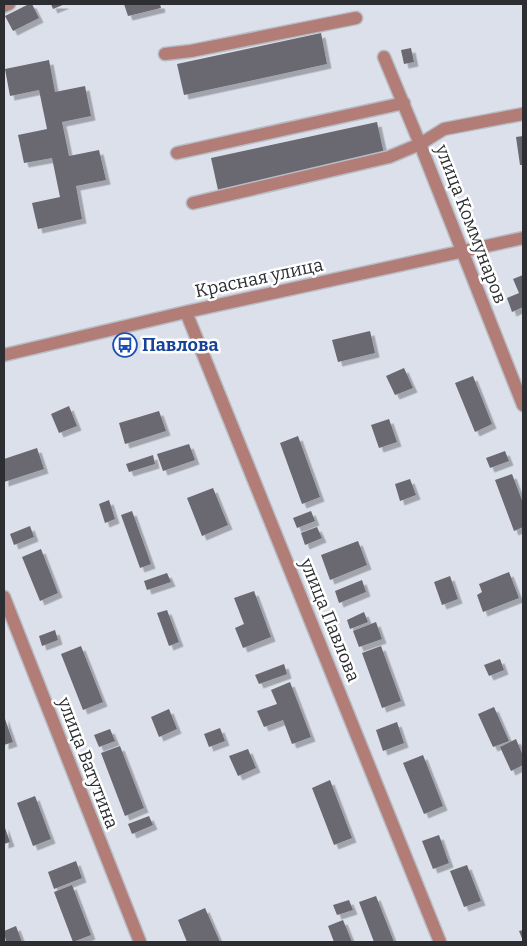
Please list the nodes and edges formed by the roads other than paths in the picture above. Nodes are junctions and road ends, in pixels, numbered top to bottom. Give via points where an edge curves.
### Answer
1 (10, 4) edge
2 (4, 6) edge
3 (356, 18) dead end
4 (166, 54) dead end
5 (384, 57) dead end
6 (404, 103) junction
7 (523, 114) edge
8 (420, 144) junction
9 (177, 153) dead end
10 (193, 203) dead end
11 (523, 238) edge
12 (462, 251) junction
13 (186, 312) junction
14 (4, 355) edge
15 (523, 405) edge
16 (4, 597) edge
17 (140, 942) edge
18 (440, 942) edge

1 - 2 street
3 - 4 street
5 - 6 street, улица Коммунаров
6 - 8 street, улица Коммунаров
6 - 9 street
7 - 8 street via 444,129
8 - 10 street via 389,157
8 - 12 street, улица Коммунаров
11 - 12 street, Красная улица
12 - 13 street, Красная улица
12 - 15 street, улица Коммунаров
13 - 14 street, Красная улица
13 - 18 street, улица Павлова
16 - 17 street, улица Ватутина

